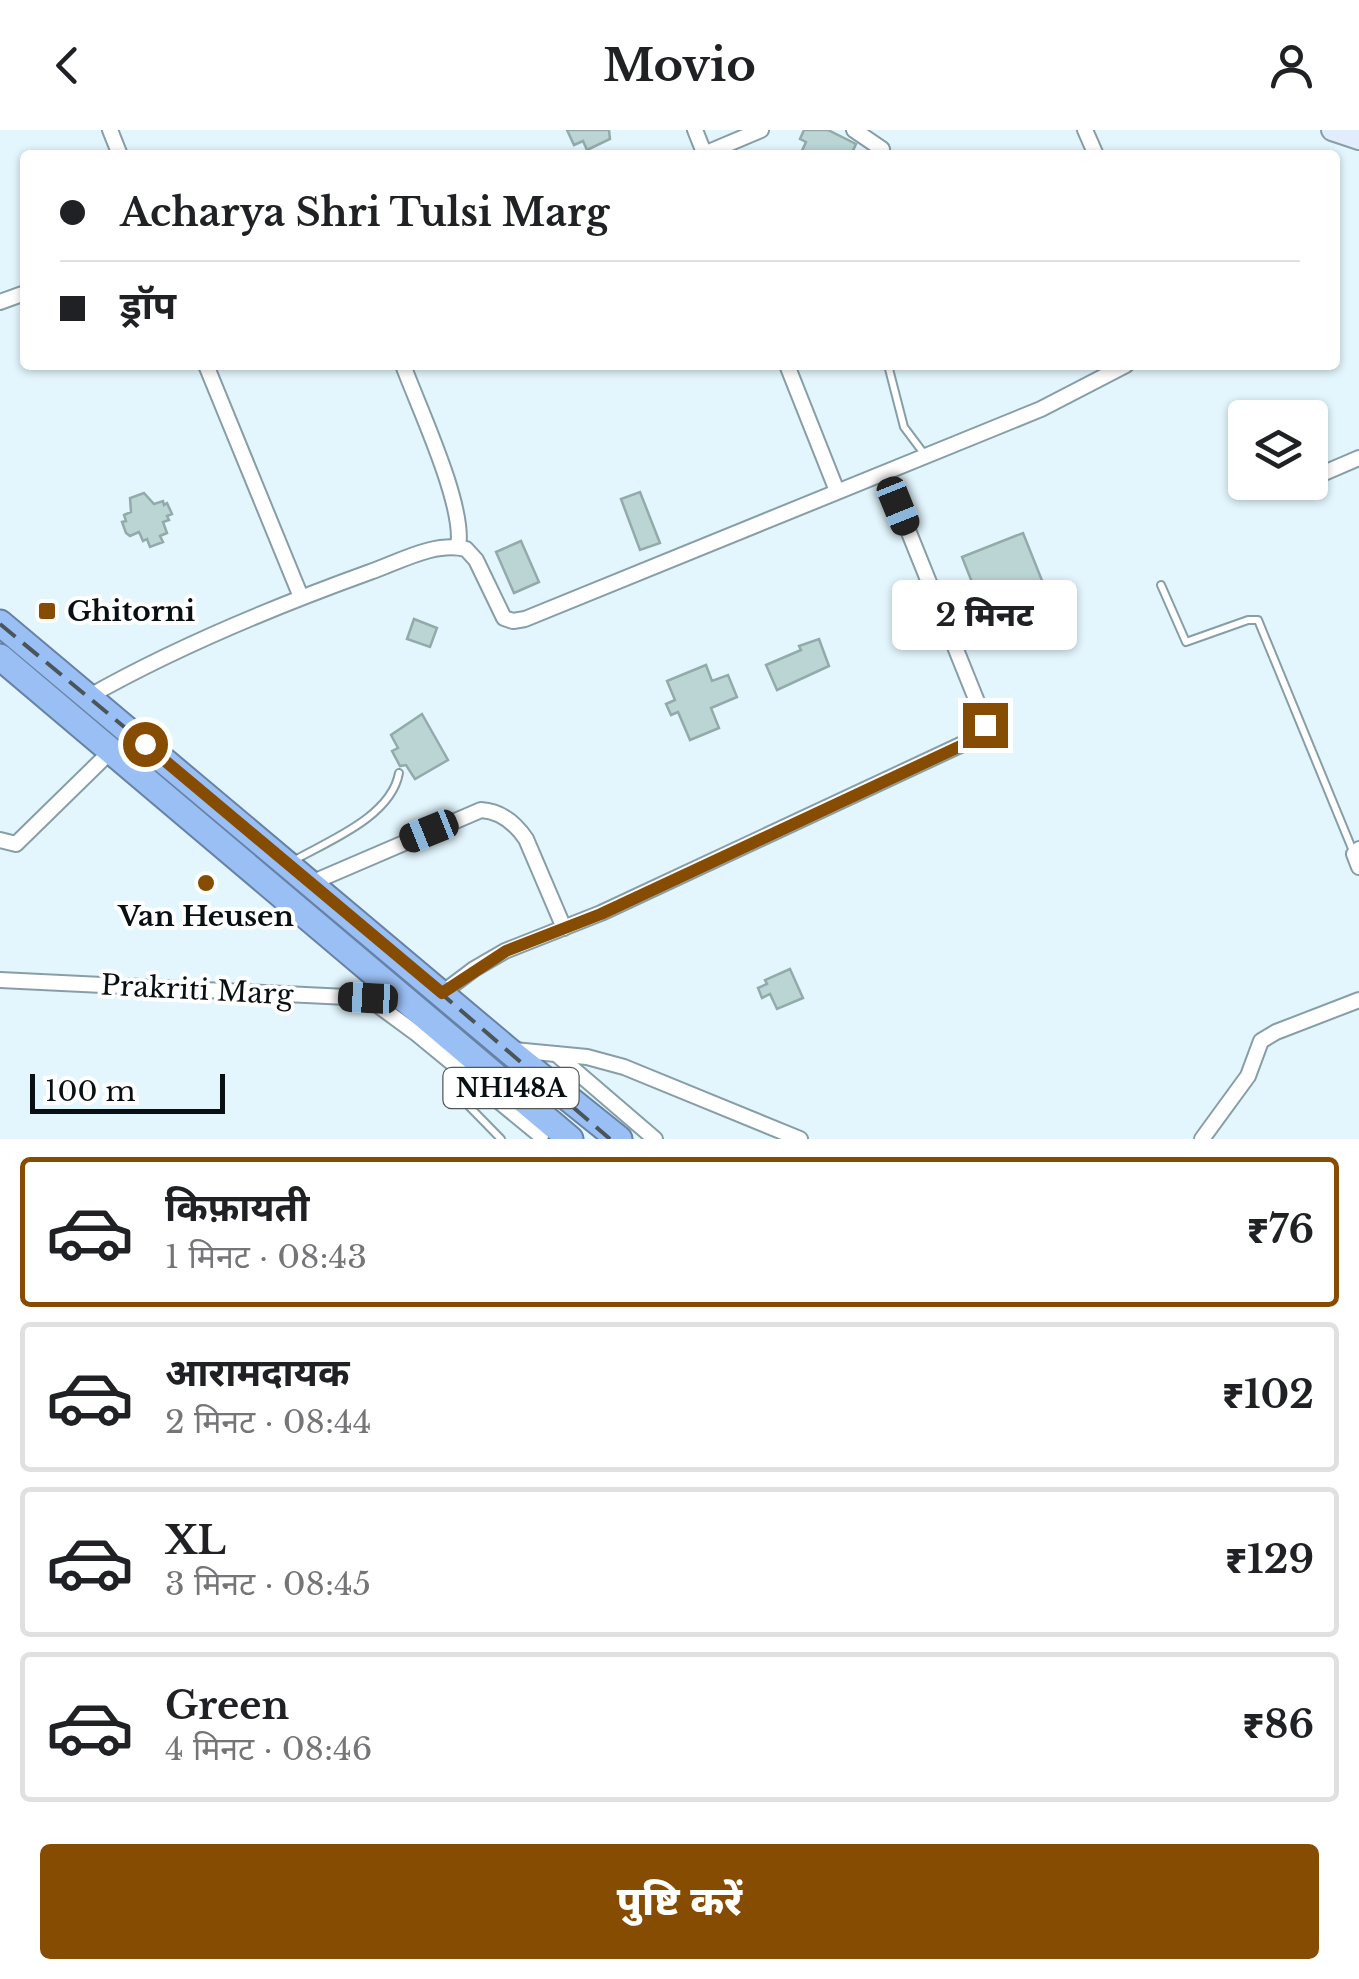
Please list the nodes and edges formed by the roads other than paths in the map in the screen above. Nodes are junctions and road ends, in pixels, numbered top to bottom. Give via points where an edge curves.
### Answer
1 (761, 130) edge
2 (854, 130) edge
3 (1332, 130) edge
4 (1359, 139) edge
5 (882, 149) dead end
6 (715, 150) edge
7 (208, 370) edge
8 (405, 370) edge
9 (790, 370) edge
10 (889, 370) edge
11 (1116, 370) edge
12 (926, 457) junction
13 (1359, 458) edge
14 (1328, 471) edge
15 (884, 473) junction
16 (837, 491) junction
17 (458, 547) junction
18 (1161, 585) dead end
19 (302, 597) junction
20 (0, 623) edge
21 (0, 657) edge
22 (88, 697) junction
23 (112, 750) junction
24 (398, 773) dead end
25 (0, 840) edge
26 (1357, 856) edge
27 (287, 864) junction
28 (311, 883) junction
29 (564, 928) junction
30 (403, 960) junction
31 (0, 980) edge
32 (390, 983) junction
33 (442, 993) junction
34 (368, 998) junction
35 (1359, 1000) edge
36 (508, 1050) junction
37 (556, 1053) junction
38 (458, 1095) dead end
39 (543, 1131) edge
40 (501, 1139) edge
41 (570, 1139) edge
42 (620, 1139) edge
43 (654, 1139) edge
44 (800, 1139) edge
45 (1202, 1139) edge

1 - 6 street
2 - 5 street
3 - 4 street
7 - 19 street
8 - 17 street via 450,496
9 - 16 street
10 - 12 lane via 904,426
11 - 12 street
12 - 15 street
13 - 14 street
15 - 16 street
15 - 29 street via 982,714 984,734
16 - 17 street via 518,621 504,618 476,560
17 - 19 street via 430,550
18 - 26 lane via 1186,642 1258,620
19 - 22 street via 162,656
20 - 22 highway, NH148A
21 - 23 highway, NH148A
22 - 27 highway, NH148A
23 - 25 street via 16,844
23 - 32 highway, NH148A
24 - 27 lane via 378,809
27 - 28 highway, NH148A
28 - 29 street via 488,810 526,839
28 - 30 highway, NH148A
29 - 33 street via 493,957
30 - 32 highway
30 - 33 highway, NH148A
31 - 34 street, Prakriti Marg
32 - 34 street
32 - 39 highway, NH148A
33 - 36 highway, NH148A
34 - 39 street
35 - 45 street via 1261,1041 1248,1076
36 - 37 street
36 - 42 highway, NH148A
37 - 43 street
37 - 44 street via 656,1078
38 - 40 lane
39 - 41 highway, NH148A

